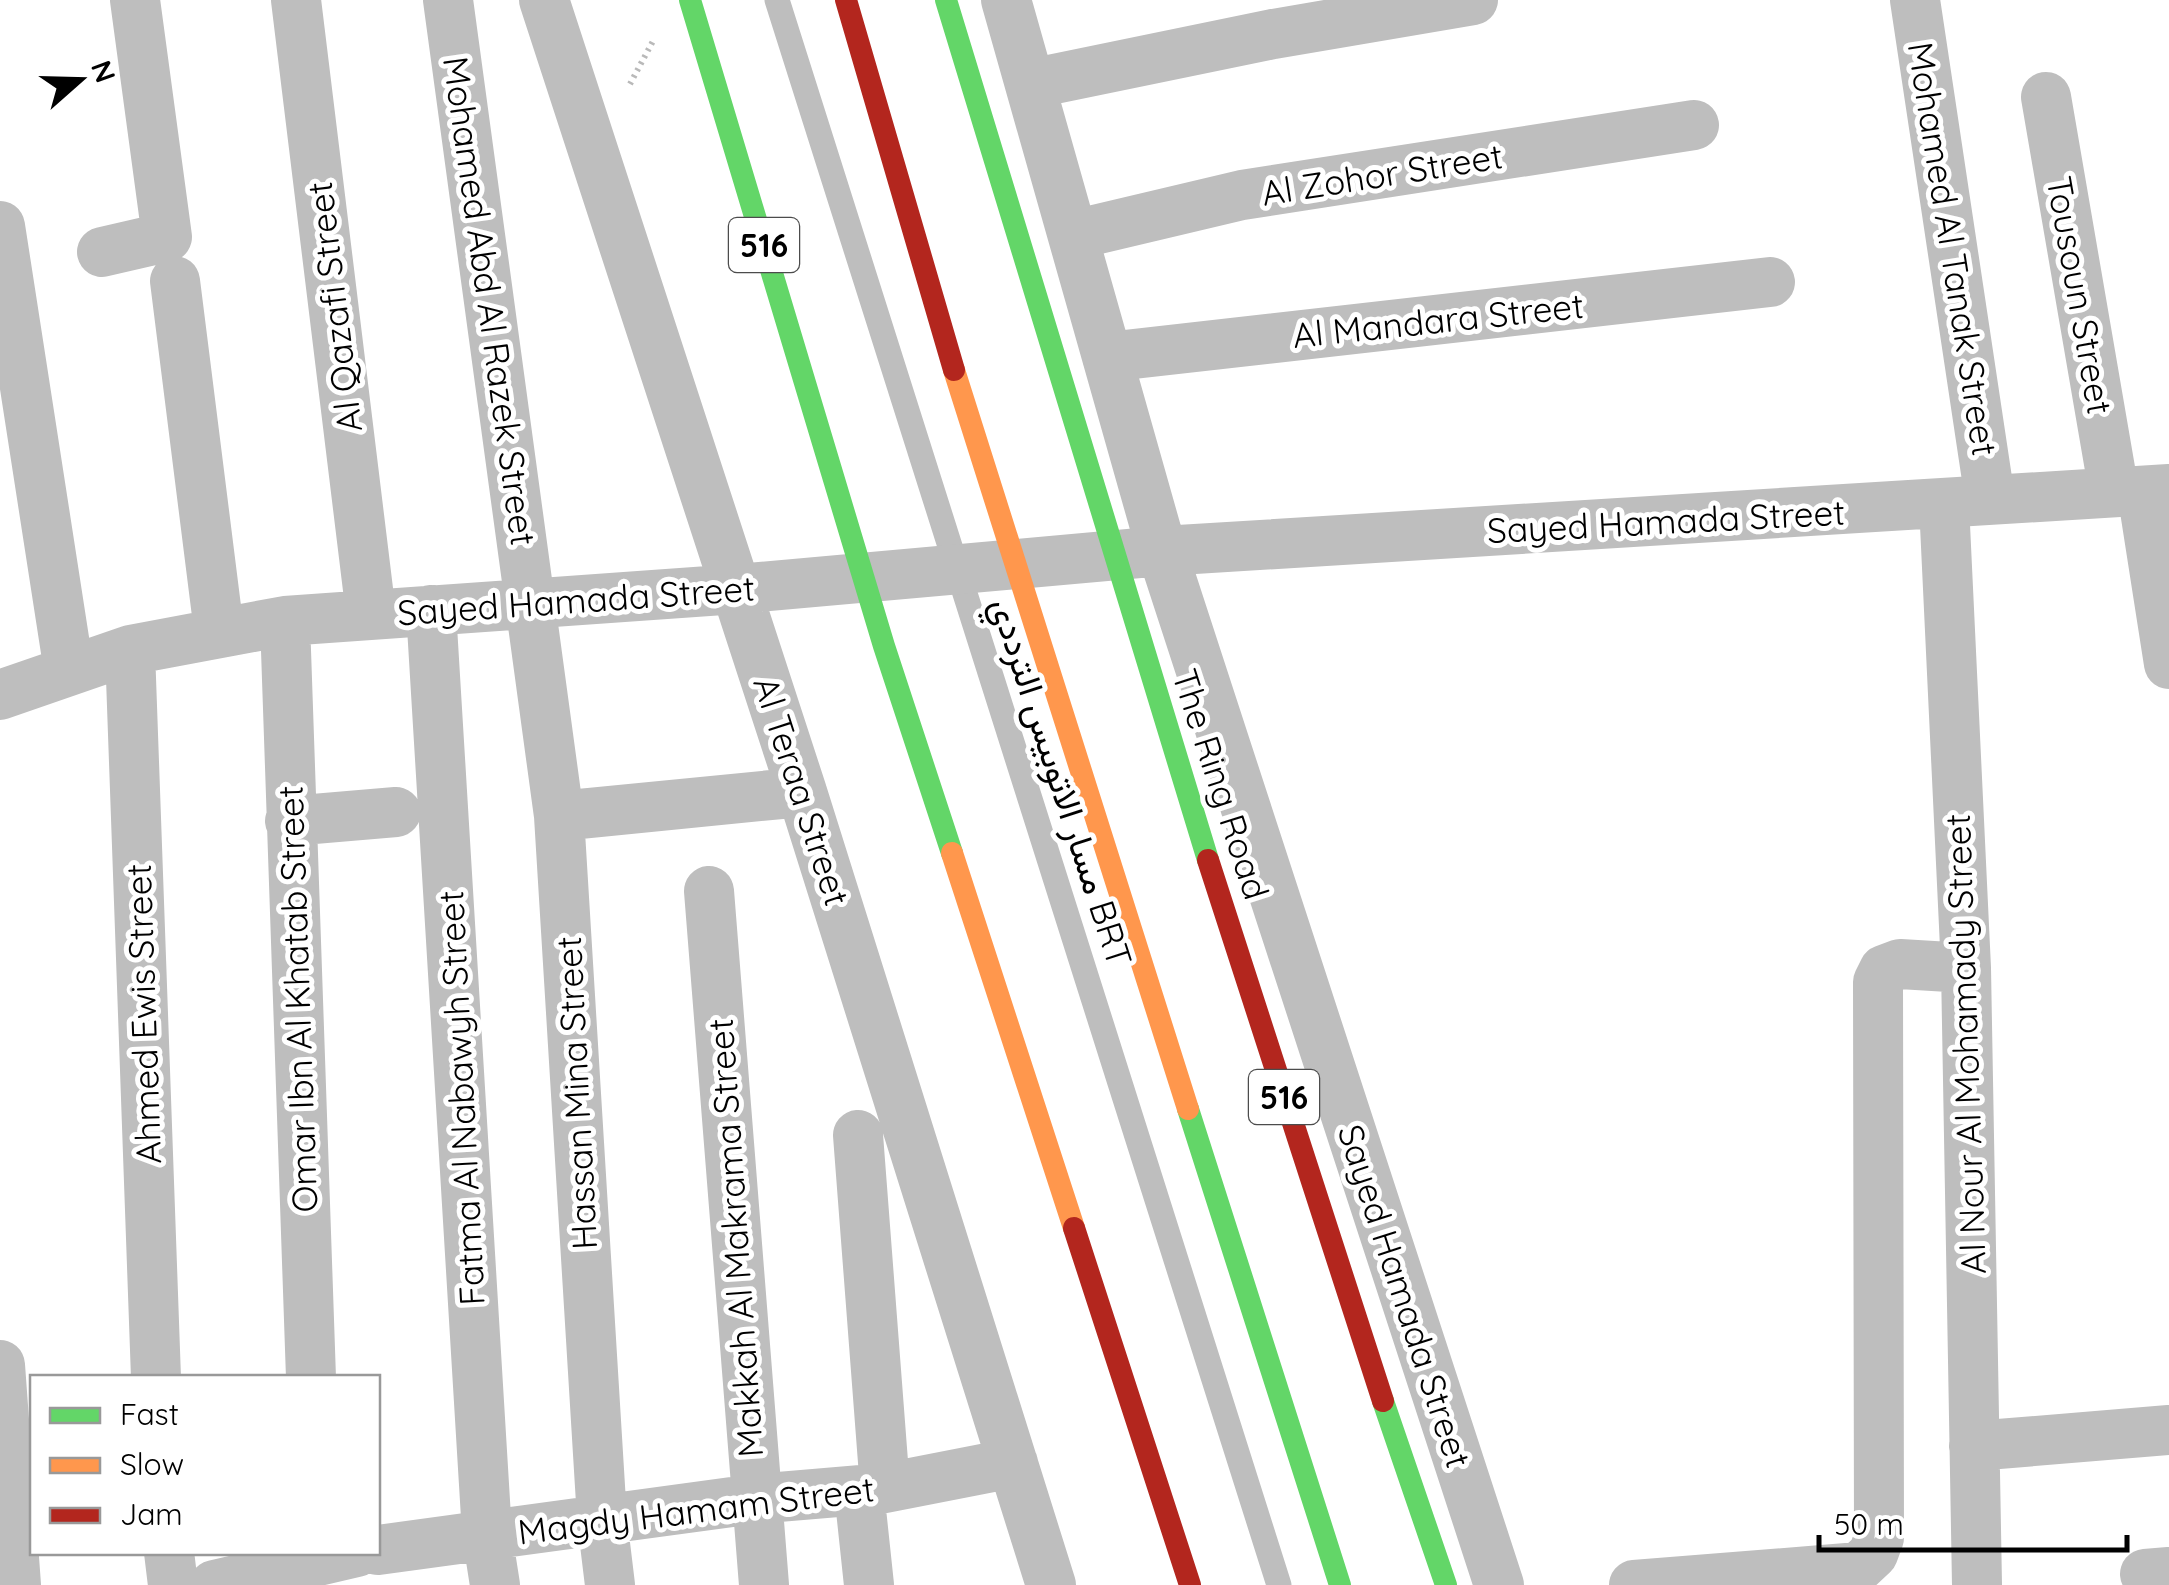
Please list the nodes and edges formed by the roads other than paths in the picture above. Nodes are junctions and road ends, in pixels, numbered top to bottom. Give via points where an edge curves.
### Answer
1 (135, 0) edge
2 (296, 0) edge
3 (448, 0) edge
4 (544, 0) edge
5 (690, 0) edge
6 (777, 0) edge
7 (846, 0) edge
8 (946, 0) edge
9 (1006, 0) edge
10 (1473, 0) edge
11 (1915, 0) edge
12 (1030, 84) junction
13 (2046, 98) dead end
14 (1694, 125) dead end
15 (0, 226) edge
16 (1072, 235) junction
17 (102, 252) dead end
18 (175, 281) dead end
19 (1770, 282) dead end
20 (1107, 357) junction
21 (2142, 490) edge
22 (1967, 501) junction
23 (1162, 551) junction
24 (737, 589) junction
25 (531, 602) junction
26 (432, 610) junction
27 (371, 614) junction
28 (285, 621) junction
29 (219, 630) junction
30 (130, 650) junction
31 (2169, 664) edge
32 (69, 671) junction
33 (0, 695) edge
34 (802, 792) junction
35 (396, 812) dead end
36 (559, 816) junction
37 (290, 820) junction
38 (708, 891) dead end
39 (1966, 968) junction
40 (858, 1135) dead end
41 (0, 1365) edge
42 (156, 1375) edge
43 (311, 1375) edge
44 (2169, 1430) edge
45 (1974, 1446) junction
46 (1012, 1462) junction
47 (872, 1489) junction
48 (754, 1499) junction
49 (602, 1519) junction
50 (488, 1534) junction
51 (380, 1550) edge
52 (169, 1555) edge
53 (334, 1562) edge
54 (16, 1585) edge
55 (173, 1585) edge
56 (214, 1585) edge
57 (495, 1585) edge
58 (610, 1585) edge
59 (764, 1585) edge
60 (869, 1585) edge
61 (1052, 1585) edge
62 (1190, 1585) edge
63 (1280, 1585) edge
64 (1340, 1585) edge
65 (1446, 1585) edge
66 (1499, 1585) edge
67 (1634, 1585) edge
68 (1977, 1585) edge

1 - 17 street via 167,238
2 - 27 street, Al Qazafi Street
3 - 25 street, Mohamed Abd Al Razek Street
4 - 24 street, Al Teraa Street
5 - 62 highway, 516 via 884,646
6 - 63 lane, مسار الاتوبيس الترددي BRT
7 - 64 highway via 986,478
8 - 65 highway, The Ring Road / 516 via 1128,608
9 - 12 street, Sayed Hamada Street
10 - 12 street
11 - 22 street, Mohamed Al Tanak Street
12 - 16 street, Sayed Hamada Street
13 - 21 street, Tousoun Street
14 - 16 street, Al Zohor Street via 1242,195
15 - 32 street
16 - 20 street, Sayed Hamada Street
18 - 29 street
19 - 20 street, Al Mandara Street
20 - 23 street, Sayed Hamada Street
21 - 22 street, Sayed Hamada Street
21 - 31 street, Tousoun Street
22 - 23 street, Sayed Hamada Street
22 - 39 street, Al Nour Al Mohamady Street
23 - 24 street, Sayed Hamada Street
23 - 66 street, Sayed Hamada Street
24 - 25 street, Sayed Hamada Street
24 - 34 street, Al Teraa Street
25 - 26 street, Sayed Hamada Street
25 - 36 street, Hassan Mina Street
26 - 27 street, Sayed Hamada Street
26 - 50 street, Fatma Al Nabawyh Street
27 - 28 street, Sayed Hamada Street
28 - 29 street, Sayed Hamada Street
28 - 37 street, Omar Ibn Al Khatab Street
29 - 30 street, Sayed Hamada Street
30 - 32 street, Sayed Hamada Street
30 - 42 street, Ahmed Ewis Street
32 - 33 street, Sayed Hamada Street
34 - 36 street
34 - 46 street, Al Teraa Street
35 - 37 street
36 - 49 street, Hassan Mina Street
37 - 43 street, Omar Ibn Al Khatab Street
38 - 48 street, Makkah Al Makrama Street
39 - 45 street, Al Nour Al Mohamady Street
39 - 67 street via 1900,964 1884,970 1878,982 1879,1519 1873,1554 1859,1567
40 - 47 street
41 - 54 street
44 - 45 street
45 - 68 street, Al Nour Al Mohamady Street
46 - 47 street, Magdy Hamam Street
46 - 61 street, Al Teraa Street
47 - 48 street, Magdy Hamam Street
47 - 60 street
48 - 49 street, Magdy Hamam Street
48 - 59 street, Makkah Al Makrama Street
49 - 50 street, Magdy Hamam Street
49 - 58 street, Hassan Mina Street
50 - 51 street, Magdy Hamam Street
50 - 57 street, Fatma Al Nabawyh Street
52 - 55 street
53 - 56 street

